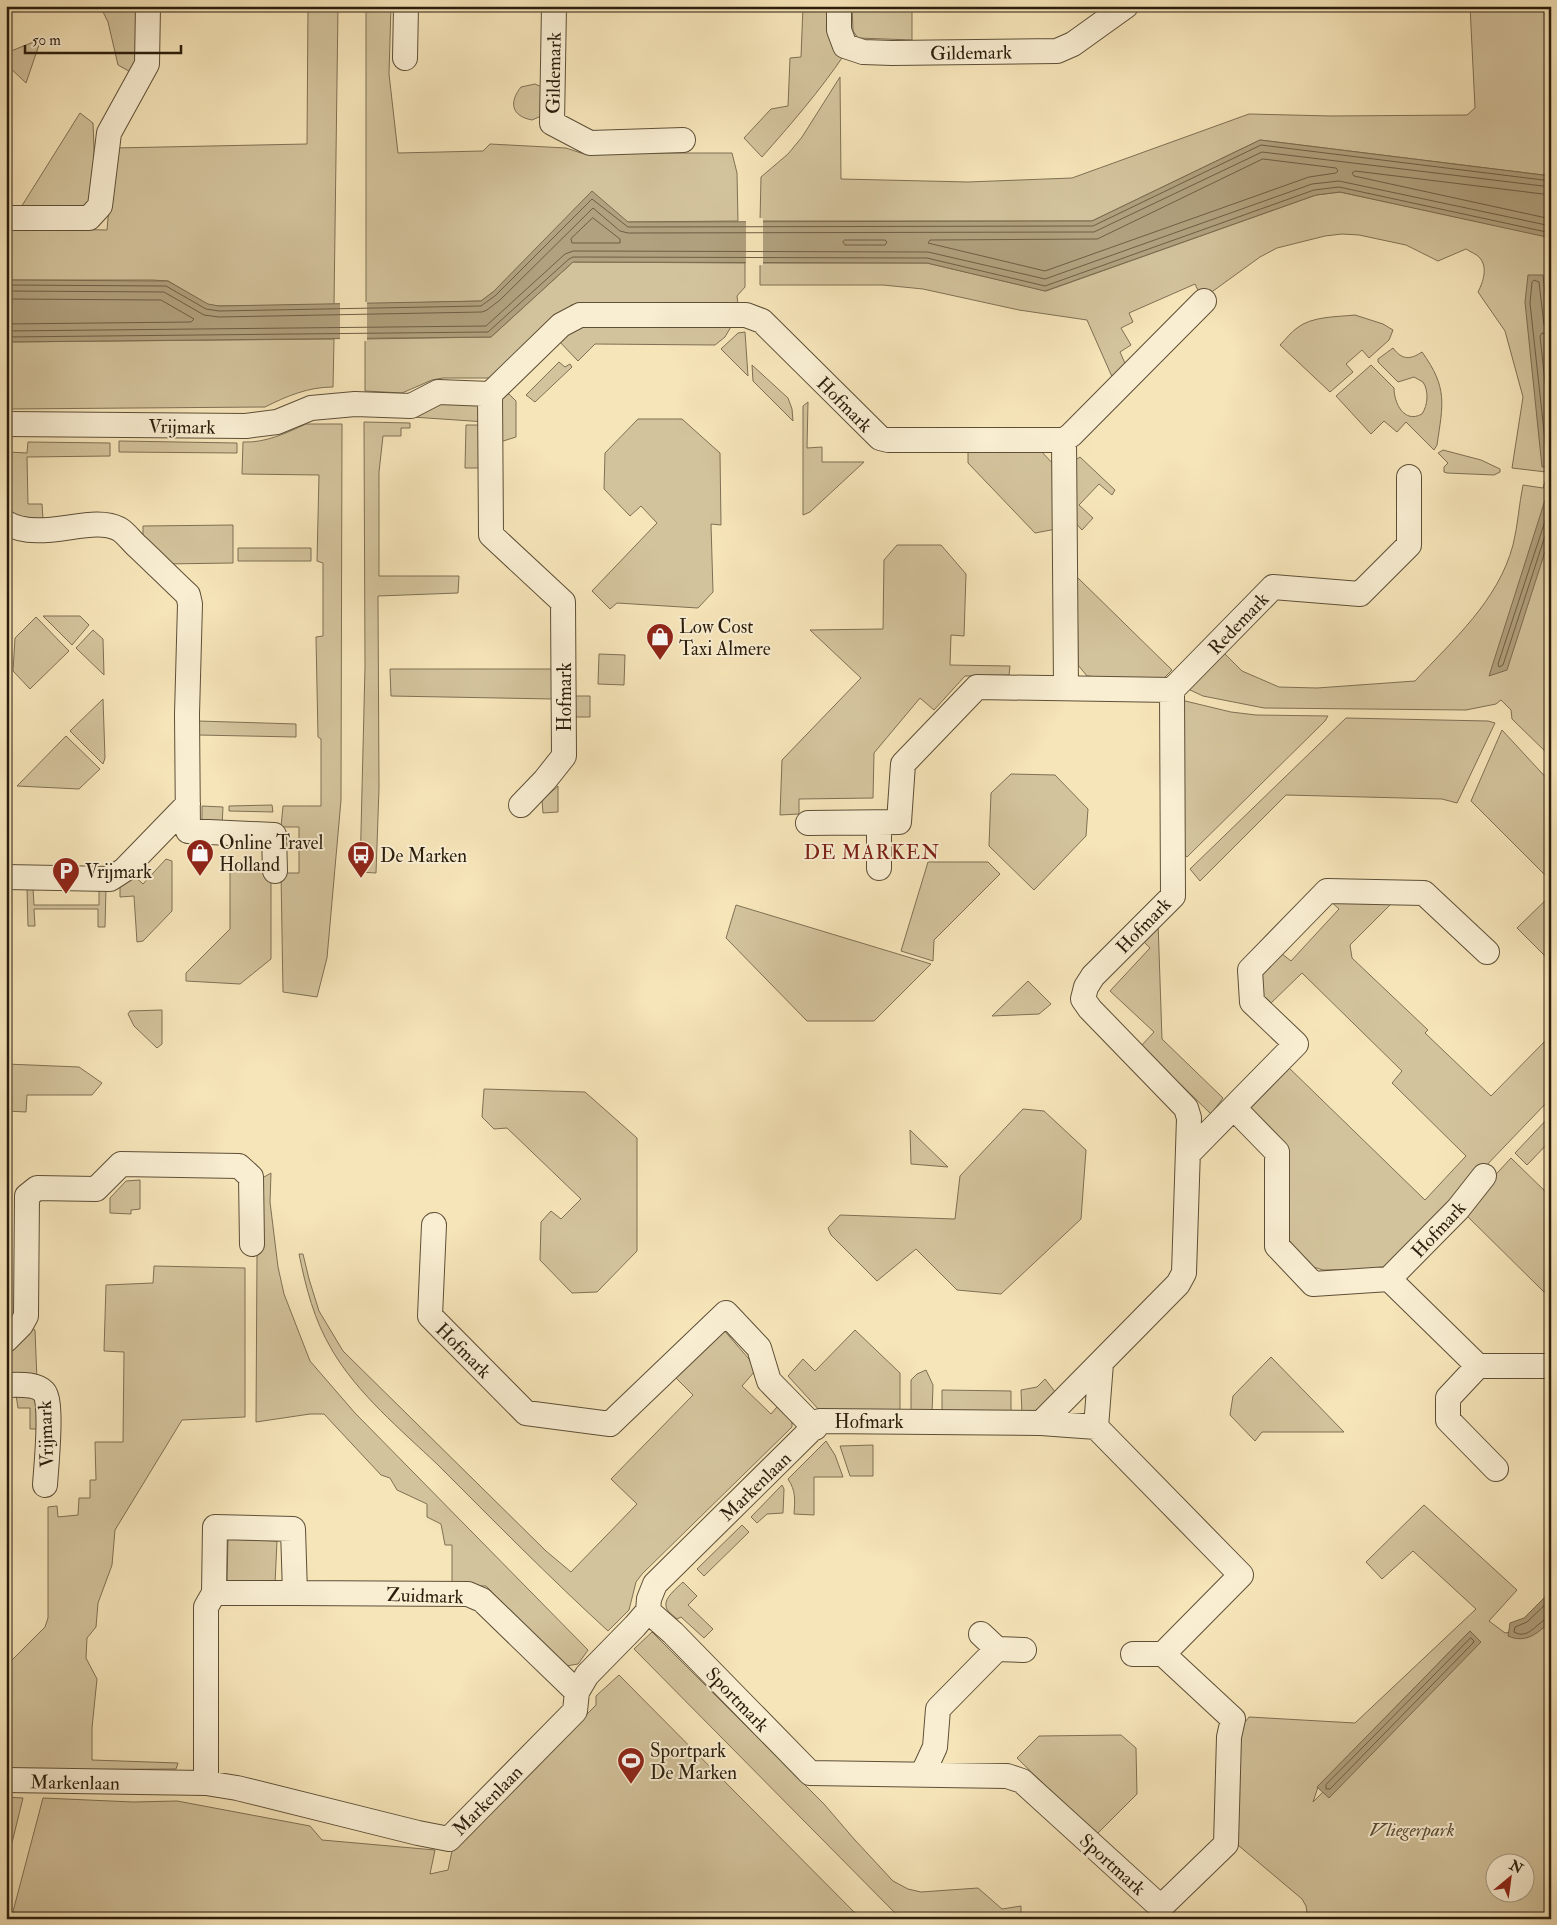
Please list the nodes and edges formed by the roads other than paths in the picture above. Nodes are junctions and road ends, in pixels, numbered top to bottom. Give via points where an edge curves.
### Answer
1 (148, 6) edge
2 (406, 6) edge
3 (554, 6) edge
4 (838, 6) edge
5 (1126, 6) edge
6 (405, 58) dead end
7 (683, 140) dead end
8 (6, 218) edge
9 (1204, 301) dead end
10 (490, 394) junction
11 (6, 424) edge
12 (1064, 440) junction
13 (1409, 477) dead end
14 (6, 523) edge
15 (1066, 688) junction
16 (1172, 690) junction
17 (188, 804) junction
18 (521, 805) dead end
19 (879, 822) junction
20 (808, 823) dead end
21 (879, 868) dead end
22 (275, 871) dead end
23 (6, 877) edge
24 (1487, 952) dead end
25 (1234, 1108) junction
26 (1188, 1154) junction
27 (1484, 1176) dead end
28 (434, 1225) dead end
29 (252, 1244) dead end
30 (1389, 1280) junction
31 (6, 1340) edge
32 (1101, 1363) junction
33 (1478, 1366) junction
34 (1551, 1366) edge
35 (6, 1385) edge
36 (1041, 1424) junction
37 (1096, 1427) junction
38 (815, 1428) junction
39 (1496, 1469) dead end
40 (46, 1485) dead end
41 (214, 1593) junction
42 (295, 1593) junction
43 (648, 1610) junction
44 (1024, 1650) dead end
45 (1133, 1654) dead end
46 (1163, 1654) junction
47 (577, 1692) junction
48 (923, 1773) junction
49 (6, 1780) edge
50 (206, 1783) junction

1 - 8 street via 147,64 109,132 100,206 89,218
2 - 6 street
3 - 7 street, Gildemark via 552,124 590,143
4 - 5 street, Gildemark via 839,30 845,46 863,52 892,53 1057,51 1073,44
9 - 12 street
10 - 11 street, Vrijmark via 438,392 411,406 355,404 311,408 277,422 246,426
10 - 12 street, Hofmark via 561,325 580,315 746,315 762,321 880,438
10 - 18 street, Hofmark via 491,535 563,602 564,756
12 - 15 street
13 - 16 street, Redemark via 1409,545 1360,594 1273,587
14 - 17 street via 27,530 102,524 119,529 188,595
15 - 16 street
15 - 19 street via 977,687 903,764 899,822
16 - 26 street, Hofmark via 1173,896 1093,976 1083,999 1186,1108 1190,1118
17 - 22 street via 188,831 274,835
17 - 23 street via 124,870 110,879
19 - 20 street
19 - 21 street
24 - 25 street via 1424,893 1327,891 1250,970 1252,1002 1296,1044
25 - 26 street
25 - 30 street via 1277,1152 1276,1246 1313,1284
26 - 32 street, Hofmark via 1184,1274
27 - 30 street, Hofmark via 1458,1209
28 - 38 street, Hofmark via 430,1316 526,1413 610,1424 726,1313 759,1348 769,1381
29 - 31 street via 251,1177 240,1166 121,1164 96,1189 37,1188 27,1196 26,1316
30 - 33 street
32 - 36 street, Hofmark
32 - 37 street
33 - 34 street
33 - 39 street via 1448,1398 1448,1420
35 - 40 street, Vrijmark via 36,1387 47,1397
36 - 37 street
36 - 38 street, Hofmark via 820,1421
37 - 46 street via 1241,1575
38 - 43 street, Markenlaan via 655,1584
41 - 42 street, Zuidmark
41 - 42 street via 215,1527 293,1529
41 - 50 street via 206,1607
42 - 47 street, Zuidmark via 468,1594 482,1600
43 - 47 street, Markenlaan via 587,1675
43 - 48 street, Sportmark via 810,1773
44 - 48 street via 988,1642 938,1709 935,1747
45 - 46 street
46 - 48 street, Sportmark via 1233,1719 1229,1737 1226,1844 1164,1904 1155,1902 1022,1781 1007,1776
47 - 50 street, Markenlaan via 575,1711 449,1839
49 - 50 street, Markenlaan

